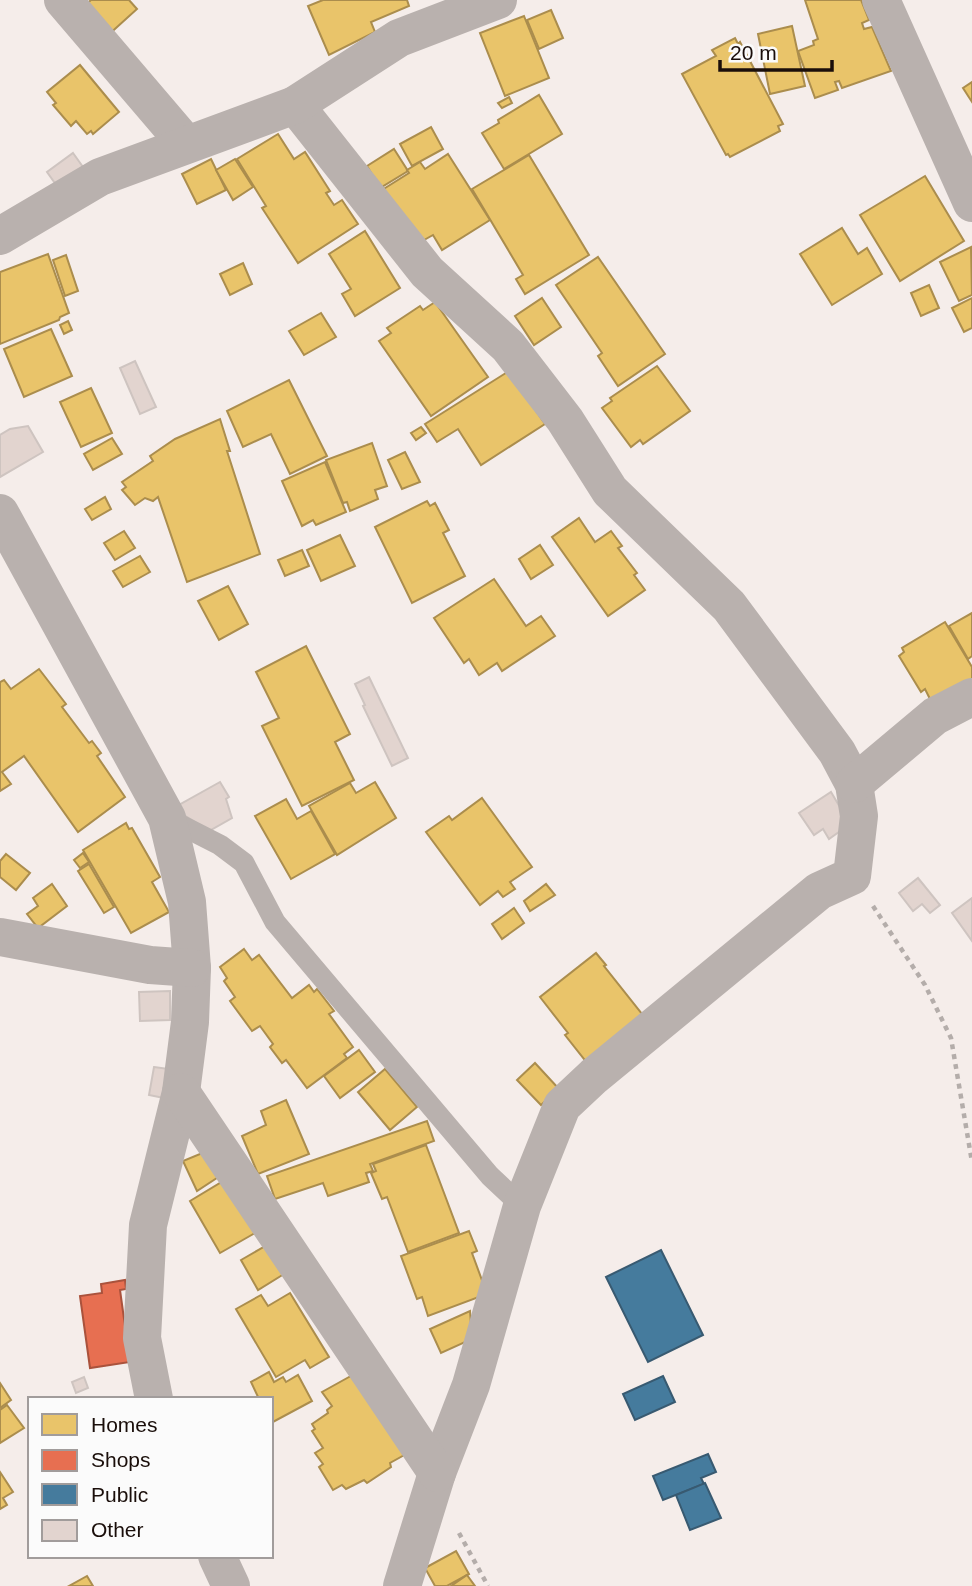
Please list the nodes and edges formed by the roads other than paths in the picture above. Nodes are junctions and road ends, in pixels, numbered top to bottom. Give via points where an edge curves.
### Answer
1 (63, 0) edge
2 (498, 0) edge
3 (881, 0) edge
4 (295, 105) junction
5 (186, 144) junction
6 (972, 203) edge
7 (0, 236) edge
8 (0, 513) edge
9 (972, 697) edge
10 (854, 784) junction
11 (167, 818) junction
12 (0, 937) edge
13 (192, 968) junction
14 (181, 1092) junction
15 (522, 1206) junction
16 (155, 1397) edge
17 (437, 1473) junction
18 (218, 1558) edge
19 (231, 1586) edge
20 (402, 1586) edge

1 - 5 street
2 - 4 street via 399,38
3 - 6 street
4 - 5 street
4 - 10 street via 427,272 508,346 565,420 610,491 729,606 837,752
5 - 7 street via 100,177
8 - 11 street
9 - 10 street via 935,716
10 - 15 street via 859,816 852,876 819,891 562,1106
11 - 13 street via 187,902
11 - 15 lane via 244,863 275,922 490,1176
12 - 13 street via 149,965
13 - 14 street
14 - 16 street via 148,1225 142,1338
14 - 17 street
15 - 17 street via 471,1385
17 - 20 street
18 - 19 street

